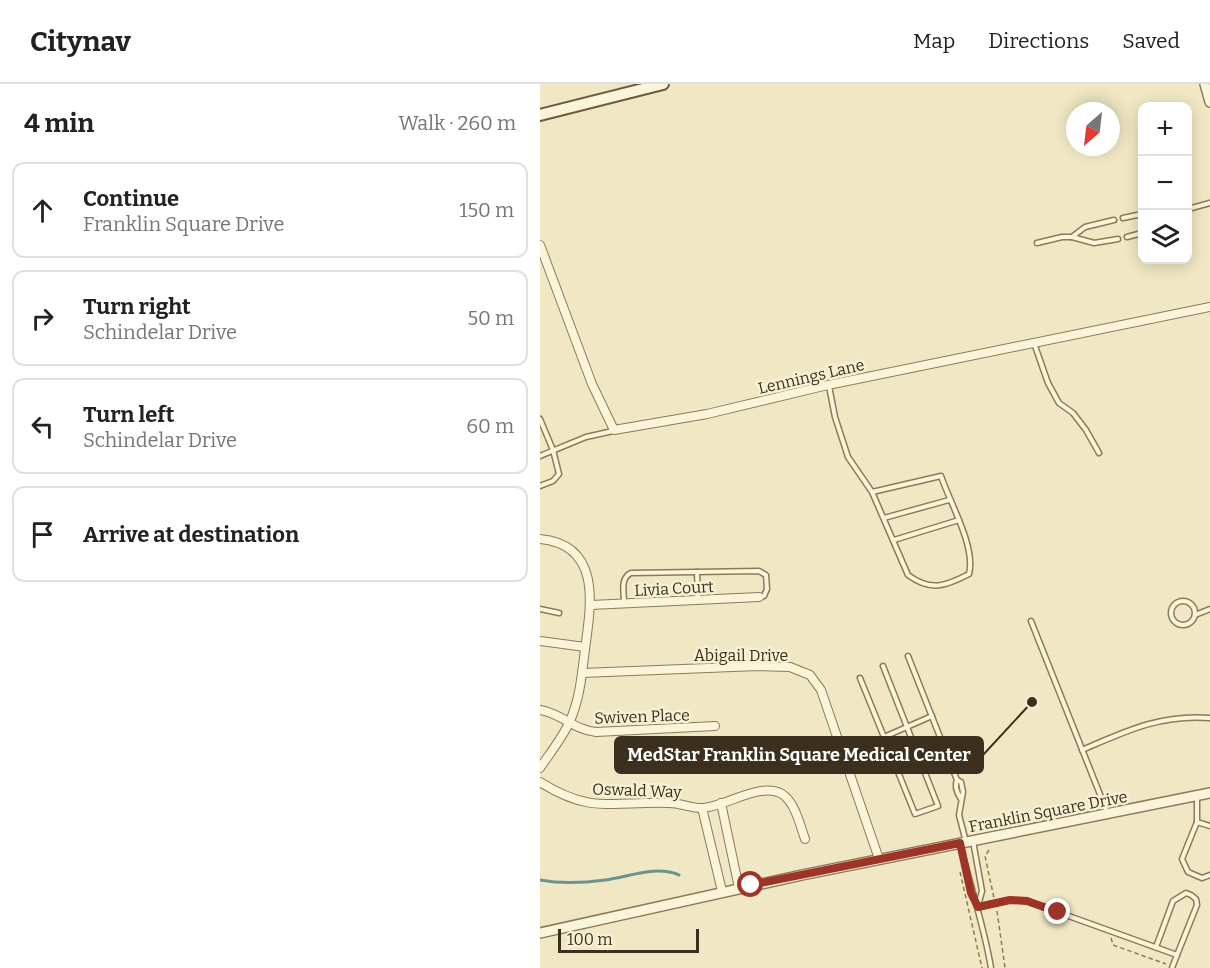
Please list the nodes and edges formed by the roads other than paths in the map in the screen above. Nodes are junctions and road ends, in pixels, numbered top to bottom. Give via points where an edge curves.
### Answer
1 (663, 84) edge
2 (1205, 84) edge
3 (1210, 102) edge
4 (540, 115) edge
5 (1210, 203) edge
6 (1192, 209) edge
7 (1138, 215) edge
8 (1123, 218) dead end
9 (1114, 220) dead end
10 (1138, 234) edge
11 (1072, 237) junction
12 (1127, 237) dead end
13 (1118, 239) dead end
14 (1037, 243) dead end
15 (540, 245) edge
16 (1210, 307) edge
17 (1034, 343) junction
18 (828, 385) junction
19 (540, 419) edge
20 (542, 429) edge
21 (614, 430) junction
22 (554, 450) junction
23 (1099, 453) dead end
24 (540, 456) edge
25 (540, 486) edge
26 (872, 492) junction
27 (950, 500) junction
28 (883, 518) junction
29 (959, 520) junction
30 (540, 539) edge
31 (894, 540) junction
32 (697, 572) junction
33 (759, 597) joint
34 (698, 600) junction
35 (624, 603) junction
36 (591, 605) junction
37 (540, 609) edge
38 (1210, 609) edge
39 (559, 613) dead end
40 (1195, 615) junction
41 (1031, 621) dead end
42 (540, 641) edge
43 (585, 646) junction
44 (908, 656) dead end
45 (883, 666) dead end
46 (582, 673) junction
47 (860, 678) dead end
48 (540, 710) edge
49 (932, 716) junction
50 (1210, 718) edge
51 (569, 724) junction
52 (715, 726) dead end
53 (908, 728) junction
54 (884, 737) junction
55 (1082, 750) junction
56 (540, 768) edge
57 (540, 782) edge
58 (1210, 793) edge
59 (1197, 796) junction
60 (721, 803) junction
61 (702, 808) junction
62 (1108, 814) junction
63 (1197, 822) junction
64 (1210, 826) edge
65 (805, 839) dead end
66 (967, 842) junction
67 (879, 859) junction
68 (1210, 875) edge
69 (738, 888) junction
70 (723, 891) junction
71 (978, 907) junction
72 (540, 933) edge
73 (1156, 947) junction
74 (1177, 955) junction
75 (1173, 965) edge
76 (991, 968) edge

1 - 4 main road
2 - 3 street
5 - 6 lane
7 - 8 lane
9 - 11 lane via 1085,227
10 - 12 lane
11 - 13 lane via 1094,243
11 - 14 lane
15 - 21 street via 592,384
16 - 17 street, Lennings Lane
17 - 18 street, Lennings Lane
17 - 23 lane via 1059,403 1074,413
18 - 21 street, Lennings Lane via 707,414
18 - 26 lane via 848,458
19 - 20 lane
20 - 22 lane
21 - 22 lane
22 - 24 lane
22 - 25 lane via 559,474
26 - 27 lane via 941,476
26 - 28 lane
27 - 28 lane
27 - 29 lane
28 - 31 lane
29 - 31 lane
29 - 31 lane via 972,562 969,574 952,583 929,586 908,575
30 - 36 street via 567,548 582,562 589,577
32 - 33 lane via 764,573 767,589
32 - 34 lane
32 - 35 lane via 626,575
33 - 34 street, Livia Court
34 - 35 street, Livia Court
35 - 36 street, Livia Court
36 - 43 street
37 - 39 lane
38 - 40 lane
40 - 40 lane via 1191,604 1183,601 1172,608 1171,615 1177,624 1189,624
41 - 55 lane
42 - 43 street
43 - 46 street
44 - 49 lane
45 - 53 lane
46 - 51 street
46 - 67 street, Abigail Drive via 758,666 790,667 810,675 821,690
47 - 54 lane
48 - 51 street, Swiven Place via 554,713
49 - 53 lane
49 - 66 lane via 961,782 959,815
50 - 55 lane via 1162,719
51 - 52 street, Swiven Place via 587,732
51 - 56 street
53 - 54 lane
53 - 54 lane via 938,806 915,814
55 - 62 lane
57 - 61 street, Oswald Way via 575,801 591,804 669,803
58 - 59 street, Franklin Square Drive
59 - 62 street, Franklin Square Drive
59 - 63 lane
60 - 61 street, Oswald Way
60 - 65 street, Oswald Way via 754,793 782,794 789,801
60 - 69 street
61 - 70 street, Oswald Way
62 - 66 street, Franklin Square Drive
63 - 64 lane
63 - 68 lane via 1182,859 1188,872 1202,878
66 - 67 street, Franklin Square Drive
66 - 71 lane via 971,893
66 - 71 lane via 982,891
67 - 69 street, Franklin Square Drive
69 - 70 street, Franklin Square Drive
70 - 72 street, Franklin Square Drive
71 - 73 lane via 1010,900 1027,901
71 - 76 lane
73 - 74 lane
73 - 74 lane via 1173,901 1191,895 1197,905
74 - 75 lane

